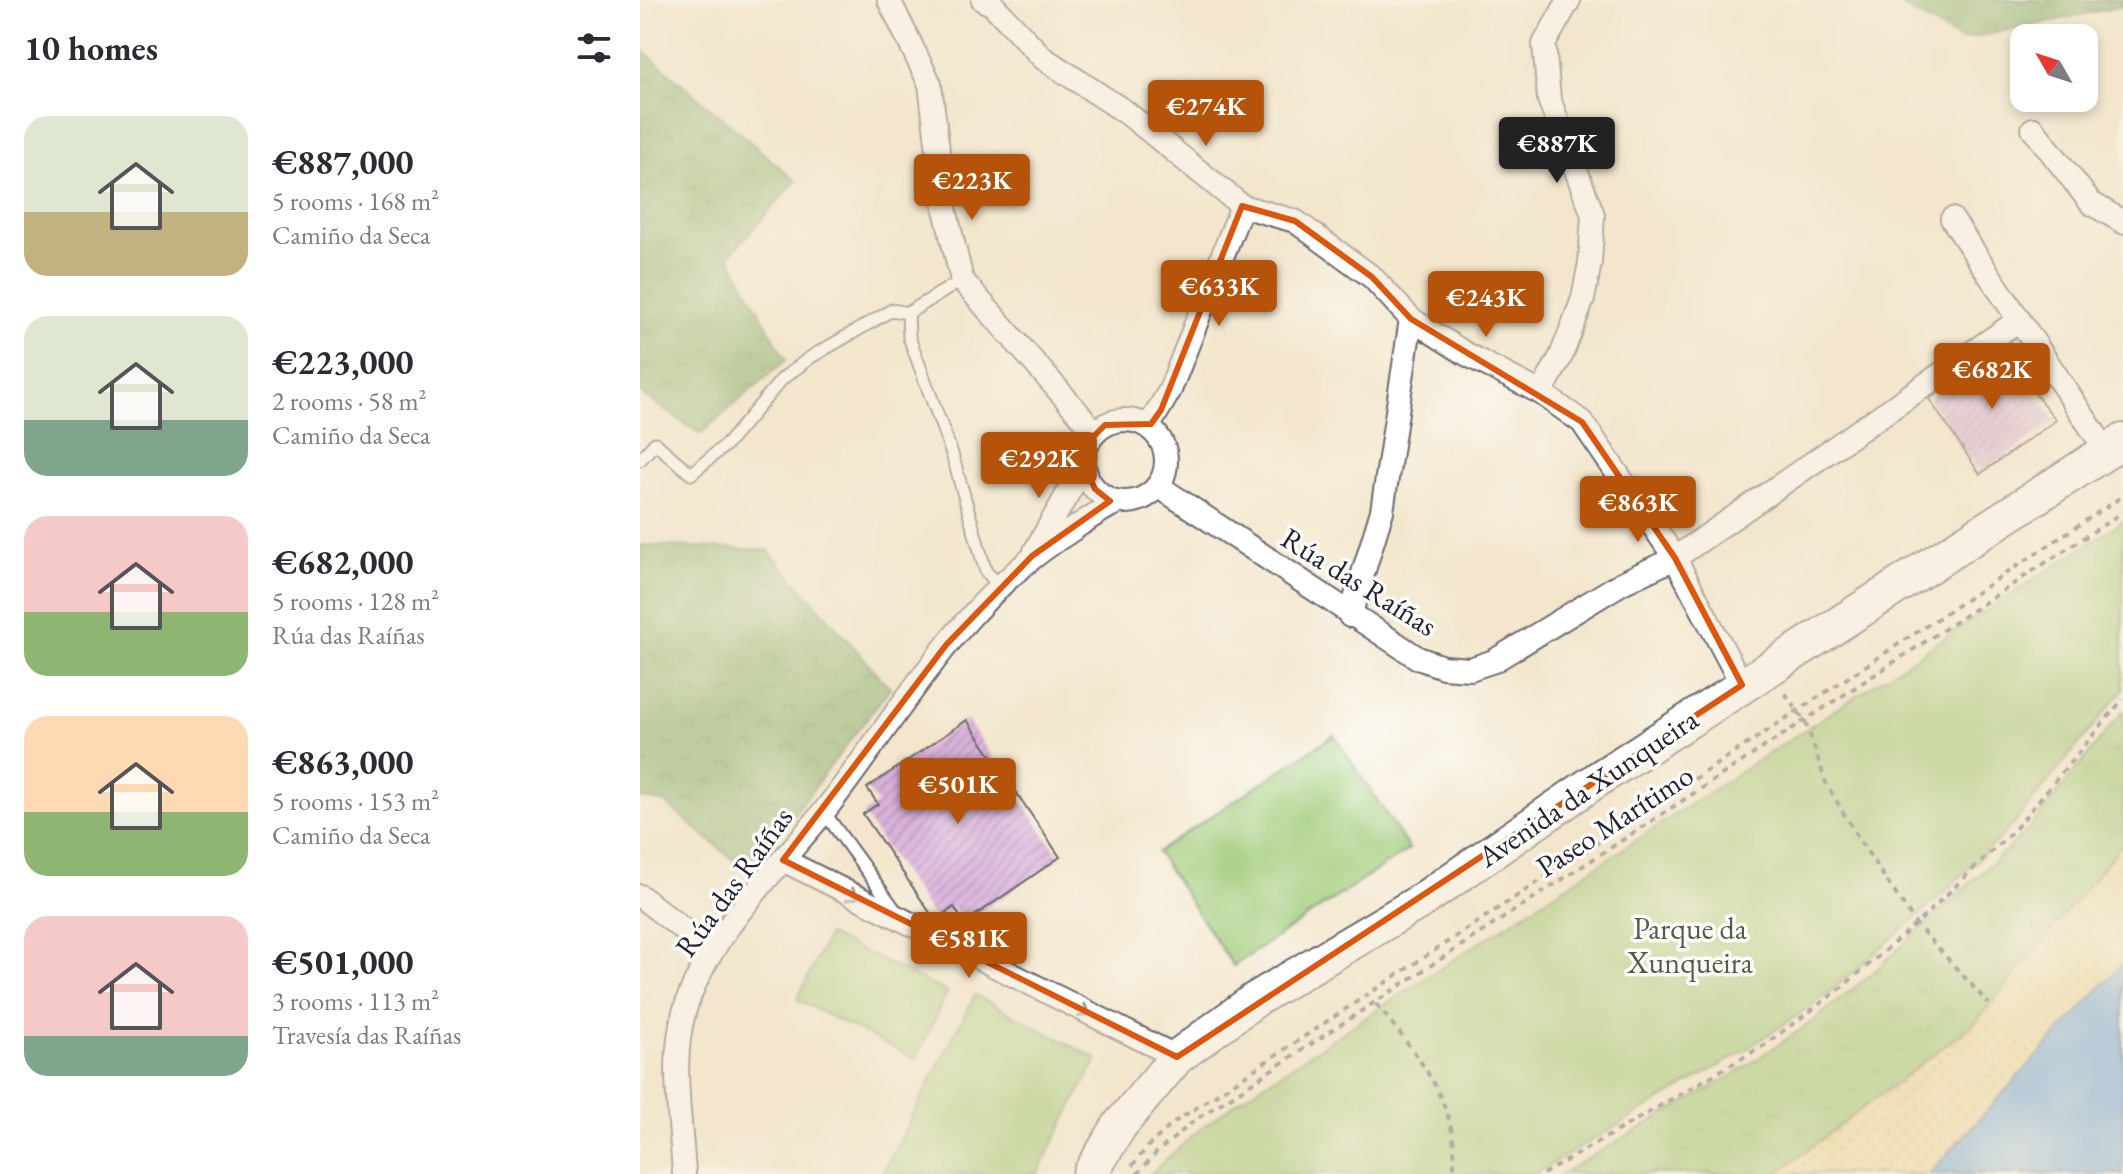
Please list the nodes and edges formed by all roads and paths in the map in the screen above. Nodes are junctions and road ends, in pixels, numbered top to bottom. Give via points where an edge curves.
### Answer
1 (889, 0) edge
2 (983, 0) edge
3 (1569, 0) edge
4 (2033, 129) dead end
5 (1242, 206) junction
6 (1952, 219) dead end
7 (2123, 222) edge
8 (962, 280) junction
9 (908, 313) junction
10 (1411, 319) junction
11 (2019, 320) junction
12 (1541, 393) junction
13 (1149, 426) junction
14 (1095, 432) junction
15 (2115, 446) edge
16 (640, 460) edge
17 (1084, 465) junction
18 (1158, 486) junction
19 (2123, 496) edge
20 (1118, 502) junction
21 (2123, 512) edge
22 (1032, 556) junction
23 (1675, 558) junction
24 (1001, 586) junction
25 (1350, 616) junction
26 (1755, 676) junction
27 (2123, 699) edge
28 (1798, 711) junction
29 (1806, 723) junction
30 (824, 812) junction
31 (783, 860) junction
32 (640, 896) edge
33 (904, 923) junction
34 (1916, 924) junction
35 (712, 952) junction
36 (1376, 1004) junction
37 (1989, 1004) dead end
38 (1177, 1057) junction
39 (684, 1174) edge
40 (1090, 1174) edge
41 (1126, 1174) edge
42 (1137, 1174) edge
43 (1453, 1174) edge
44 (1543, 1174) edge

1 - 8 street via 930,84 945,209
2 - 5 street via 1043,58 1127,113
3 - 12 street via 1544,44 1549,99 1593,215 1590,263 1583,299
4 - 7 street via 2091,203
5 - 10 street via 1295,221 1372,277
5 - 13 street via 1170,390
6 - 11 street
8 - 9 lane
8 - 14 street
9 - 16 lane via 892,310 811,357 782,379 728,443 691,474 655,443
9 - 24 lane via 909,337 952,454 986,572
10 - 12 street
10 - 25 street via 1382,511
11 - 15 street
11 - 23 street, Rúa das Raíñas
12 - 23 street via 1582,422
13 - 14 street via 1116,420
13 - 18 street via 1159,436 1167,461
14 - 17 street
15 - 26 main road, Avenida da Xunqueira
17 - 20 street via 1095,489
17 - 22 street, Rúa das Raíñas
18 - 20 street via 1133,502
18 - 25 street, Rúa das Raíñas
19 - 28 path
20 - 22 street, Rúa das Raíñas
21 - 29 path, Paseo Marítimo
22 - 24 street, Rúa das Raíñas
23 - 25 street, Rúa das Raíñas via 1622,583 1494,661 1470,669 1418,658
23 - 26 street
24 - 30 street, Rúa das Raíñas via 946,645
26 - 28 path
26 - 38 main road, Avenida da Xunqueira via 1418,903 1256,999
27 - 34 path via 2015,829
28 - 29 path
28 - 41 path via 1176,1121
29 - 34 path via 1826,783
29 - 36 path, Paseo Marítimo
30 - 31 street, Rúa das Raíñas
30 - 33 lane
31 -> 33 street
31 - 35 street, Rúa das Raíñas
32 - 35 street
33 -> 38 street
34 - 37 path
34 - 44 path via 1763,1046
35 - 39 street, Rúa das Raíñas via 688,1000 677,1044
36 - 42 path, Paseo Marítimo via 1195,1120
36 - 43 path via 1426,1068 1442,1101 1451,1132
38 - 40 main road, Avenida da Xunqueira via 1120,1125

